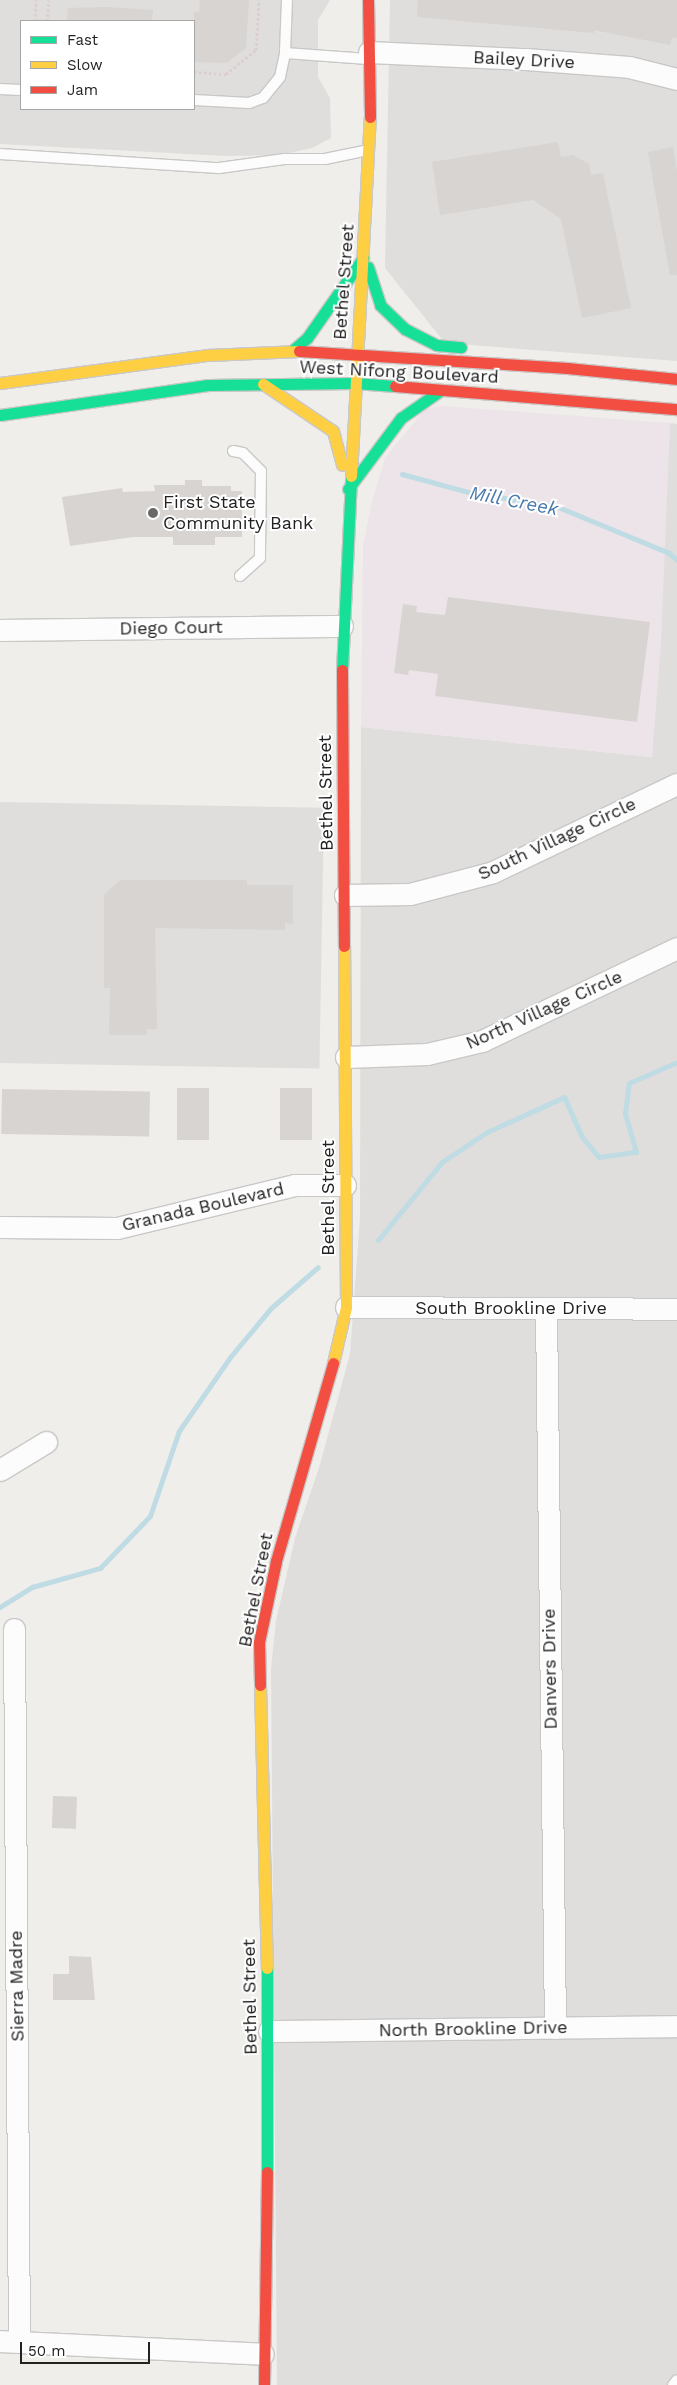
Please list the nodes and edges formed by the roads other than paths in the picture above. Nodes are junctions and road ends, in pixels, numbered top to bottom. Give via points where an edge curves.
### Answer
1 (287, 0) edge
2 (368, 0) edge
3 (285, 53) junction
4 (369, 56) junction
5 (677, 79) edge
6 (0, 88) edge
7 (20, 90) edge
8 (195, 100) edge
9 (371, 150) junction
10 (0, 154) edge
11 (364, 256) junction
12 (473, 348) dead end
13 (292, 351) junction
14 (546, 353) dead end
15 (356, 355) junction
16 (567, 368) junction
17 (677, 379) edge
18 (0, 383) edge
19 (262, 383) junction
20 (354, 383) junction
21 (441, 390) junction
22 (677, 409) edge
23 (0, 416) edge
24 (233, 451) dead end
25 (348, 489) junction
26 (240, 576) dead end
27 (342, 626) junction
28 (0, 630) edge
29 (677, 784) edge
30 (345, 895) junction
31 (677, 948) edge
32 (346, 1058) junction
33 (346, 1185) junction
34 (0, 1227) edge
35 (346, 1307) junction
36 (677, 1309) edge
37 (546, 1310) junction
38 (46, 1442) dead end
39 (0, 1470) edge
40 (14, 1629) dead end
41 (7, 1799) edge
42 (677, 2026) edge
43 (555, 2028) junction
44 (269, 2031) junction
45 (10, 2342) edge
46 (263, 2354) junction
47 (677, 2380) edge
48 (264, 2385) edge
49 (673, 2385) edge

1 - 3 lane
2 - 4 street, Bethel Street
3 - 4 lane
3 - 8 lane via 280,77 262,98 250,103
4 - 5 street, Bailey Drive via 629,67
4 - 9 street, Bethel Street
6 - 7 lane
9 - 10 lane via 325,159 284,159 218,168
9 - 11 street, Bethel Street
11 - 12 street via 380,305 405,330 436,345
11 - 13 street via 307,338
11 - 15 street, Bethel Street
13 - 15 street, West Nifong Boulevard
13 - 18 street, West Nifong Boulevard via 199,356
14 - 16 street
15 - 16 street, West Nifong Boulevard
15 - 20 street, Bethel Street
16 - 17 street, West Nifong Boulevard
19 - 20 street, West Nifong Boulevard
19 - 23 street, West Nifong Boulevard via 208,385
19 - 25 street via 333,431
20 - 21 street, West Nifong Boulevard
20 - 25 street, Bethel Street
21 - 22 street, West Nifong Boulevard
21 - 25 street via 401,418
24 - 26 lane via 243,453 261,471 260,558
25 - 27 street, Bethel Street
27 - 28 street, Diego Court
27 - 30 street, Bethel Street
29 - 30 street, South Village Circle via 493,872 410,894
30 - 32 street, Bethel Street
31 - 32 street, North Village Circle via 482,1042 427,1054
32 - 33 street, Bethel Street
33 - 34 street, Granada Boulevard via 295,1185 117,1228
33 - 35 street, Bethel Street
35 - 37 street, South Brookline Drive
35 - 44 street, Bethel Street via 328,1385 276,1561 259,1642
36 - 37 street, South Brookline Drive
37 - 43 street, Danvers Drive
38 - 39 street
40 - 41 street, Sierra Madre
41 - 45 street, Sierra Madre
42 - 43 street, North Brookline Drive
43 - 44 street, North Brookline Drive
44 - 46 street, Bethel Street
45 - 46 street
46 - 48 street, Bethel Street
47 - 49 lane

